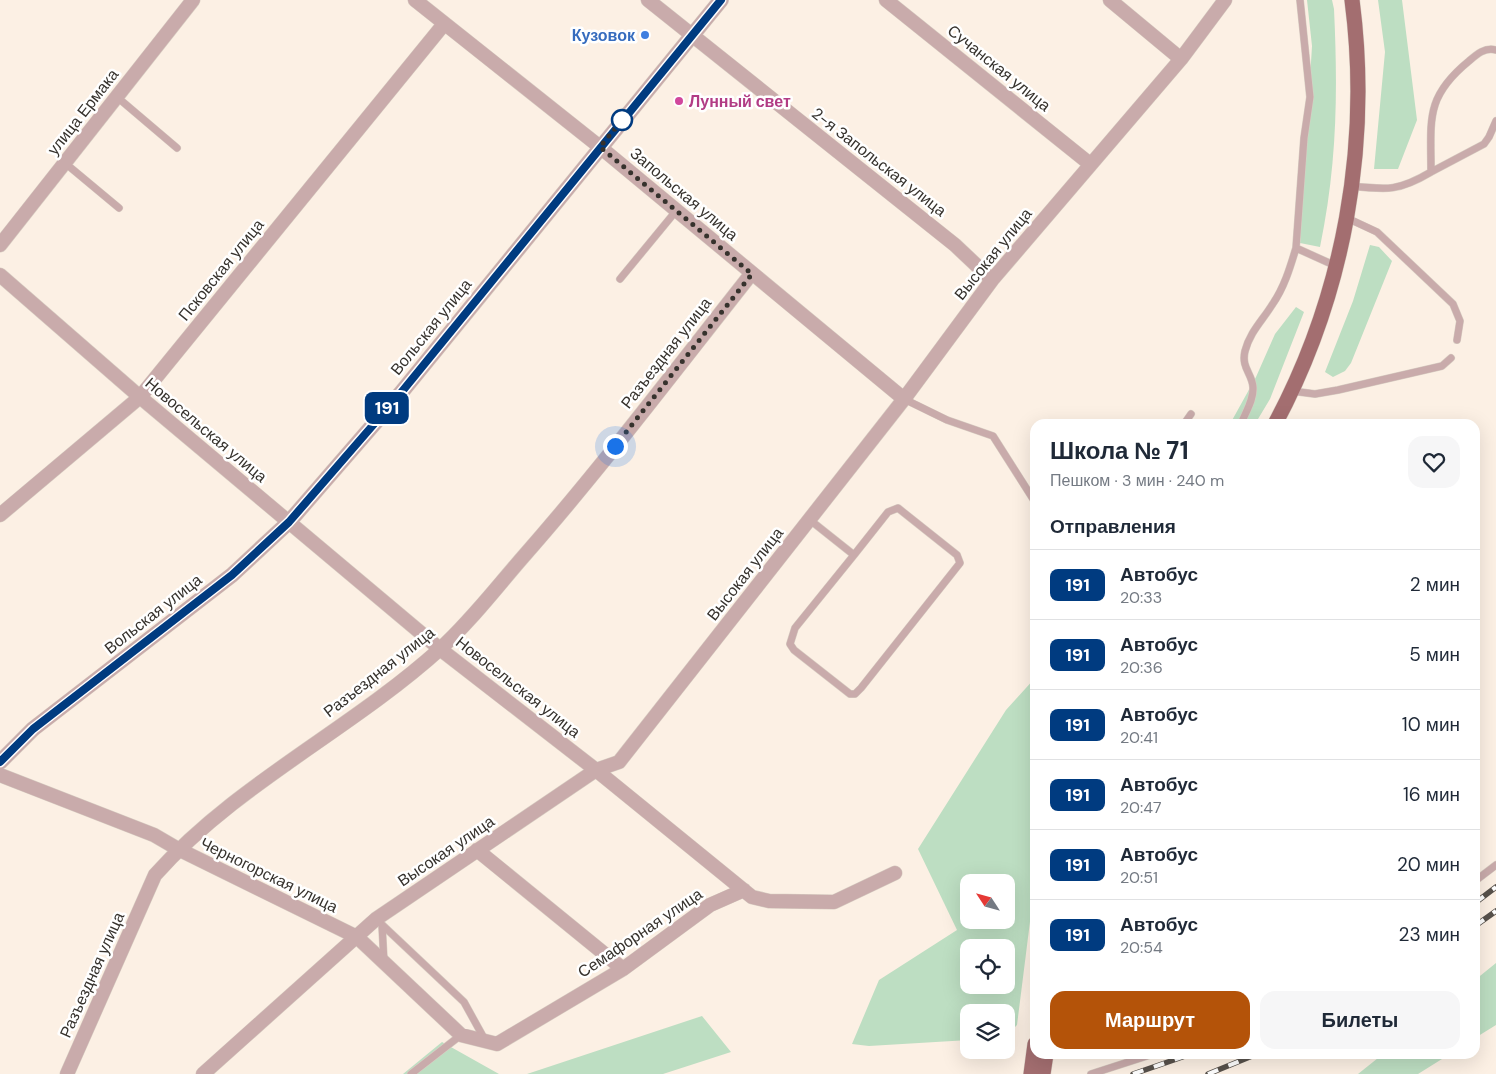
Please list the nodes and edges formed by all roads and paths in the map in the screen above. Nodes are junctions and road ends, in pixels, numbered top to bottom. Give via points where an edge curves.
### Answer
1 (192, 0) edge
2 (416, 0) edge
3 (648, 0) edge
4 (721, 0) edge
5 (886, 0) edge
6 (1110, 0) edge
7 (1225, 0) edge
8 (1300, 0) edge
9 (1352, 0) edge
10 (444, 24) junction
11 (690, 36) junction
12 (1496, 50) edge
13 (1181, 58) junction
14 (117, 97) junction
15 (1496, 121) edge
16 (1493, 139) edge
17 (600, 147) junction
18 (177, 148) dead end
19 (65, 162) junction
20 (1090, 164) junction
21 (1432, 172) junction
22 (1351, 186) junction
23 (119, 208) dead end
24 (676, 211) junction
25 (1347, 218) junction
26 (0, 245) edge
27 (1296, 248) junction
28 (1336, 266) junction
29 (752, 274) junction
30 (0, 275) edge
31 (620, 279) dead end
32 (992, 280) junction
33 (1458, 340) dead end
34 (1451, 358) dead end
35 (1292, 391) junction
36 (140, 397) junction
37 (904, 399) junction
38 (1191, 414) dead end
39 (1188, 419) edge
40 (1243, 419) edge
41 (1278, 419) edge
42 (1030, 494) edge
43 (0, 514) edge
44 (810, 520) junction
45 (289, 522) junction
46 (854, 555) junction
47 (440, 649) junction
48 (0, 762) edge
49 (596, 770) junction
50 (0, 775) edge
51 (178, 850) junction
52 (477, 850) junction
53 (1496, 865) edge
54 (895, 873) dead end
55 (1480, 877) edge
56 (744, 890) junction
57 (379, 922) junction
58 (357, 938) junction
59 (384, 962) junction
60 (623, 969) junction
61 (461, 1035) junction
62 (491, 1042) junction
63 (1033, 1059) edge
64 (1045, 1059) edge
65 (1138, 1059) edge
66 (67, 1074) edge
67 (203, 1074) edge
68 (411, 1074) edge
69 (1031, 1074) edge
70 (1043, 1074) edge
71 (1091, 1074) edge

1 - 14 street, улица Ермака
2 - 10 street, Запольская улица
3 - 11 street, 2-я Запольская улица
4 - 11 street, Вольская улица
5 - 20 street, Сучанская улица
6 - 13 street
7 - 13 street, Высокая улица
8 - 27 lane via 1310,97
9 - 22 main road via 1357,106
10 - 17 street, Запольская улица
10 - 36 street, Псковская улица
11 - 17 street, Вольская улица
11 - 32 street, 2-я Запольская улица via 955,245
12 - 21 lane via 1480,52 1441,89 1432,108
13 - 20 street, Высокая улица
14 - 18 lane
14 - 19 street, улица Ермака
15 - 16 lane
16 - 21 lane
17 - 24 street, Запольская улица
17 - 45 street, Вольская улица via 400,394
19 - 23 lane
19 - 26 street, улица Ермака
20 - 32 street, Высокая улица
21 - 22 lane via 1411,184 1389,190
22 - 25 main road
24 - 29 street, Запольская улица
24 - 31 lane
25 - 28 main road
25 - 33 lane via 1377,232 1453,304 1460,321
27 - 28 lane
27 - 40 lane via 1288,276 1273,305 1254,328 1245,352 1244,367 1253,388
28 - 35 main road via 1312,346
29 - 37 street, Запольская улица
29 - 47 street, Разъездная улица via 566,508
30 - 36 street, Новосельская улица
32 - 37 street, Высокая улица
34 - 35 lane via 1442,366 1338,390 1315,394
35 - 41 main road
36 - 43 street, Псковская улица
36 - 45 street, Новосельская улица
37 - 42 lane via 947,420 993,436
37 - 44 street, Высокая улица
38 - 39 lane
44 - 46 lane
44 - 49 street, Высокая улица via 619,762
45 - 47 street, Новосельская улица
45 - 48 street, Вольская улица via 232,575 33,729
46 - 46 lane via 795,628 790,644 850,694 861,688 960,563 957,555 898,508 888,512
47 - 49 street, Новосельская улица
47 - 51 street, Разъездная улица via 342,726 231,803
49 - 52 street, Высокая улица
49 - 56 street, Новосельская улица
50 - 51 street, Черногорская улица via 154,835
51 - 58 street, Черногорская улица
51 - 66 street, Разъездная улица via 155,875
52 - 57 street, Высокая улица
52 - 60 street
53 - 55 lane
54 - 56 street via 834,902 769,901 752,897
56 - 60 street, Семафорная улица via 710,905
57 - 58 street, Высокая улица
57 - 59 lane
57 - 62 lane via 464,1002
58 - 59 street, Черногорская улица
58 - 67 street, Высокая улица
59 - 61 street, Черногорская улица
60 - 62 street, Семафорная улица
61 - 62 street
61 - 68 lane
63 - 69 main road
64 - 70 main road
65 - 71 lane

